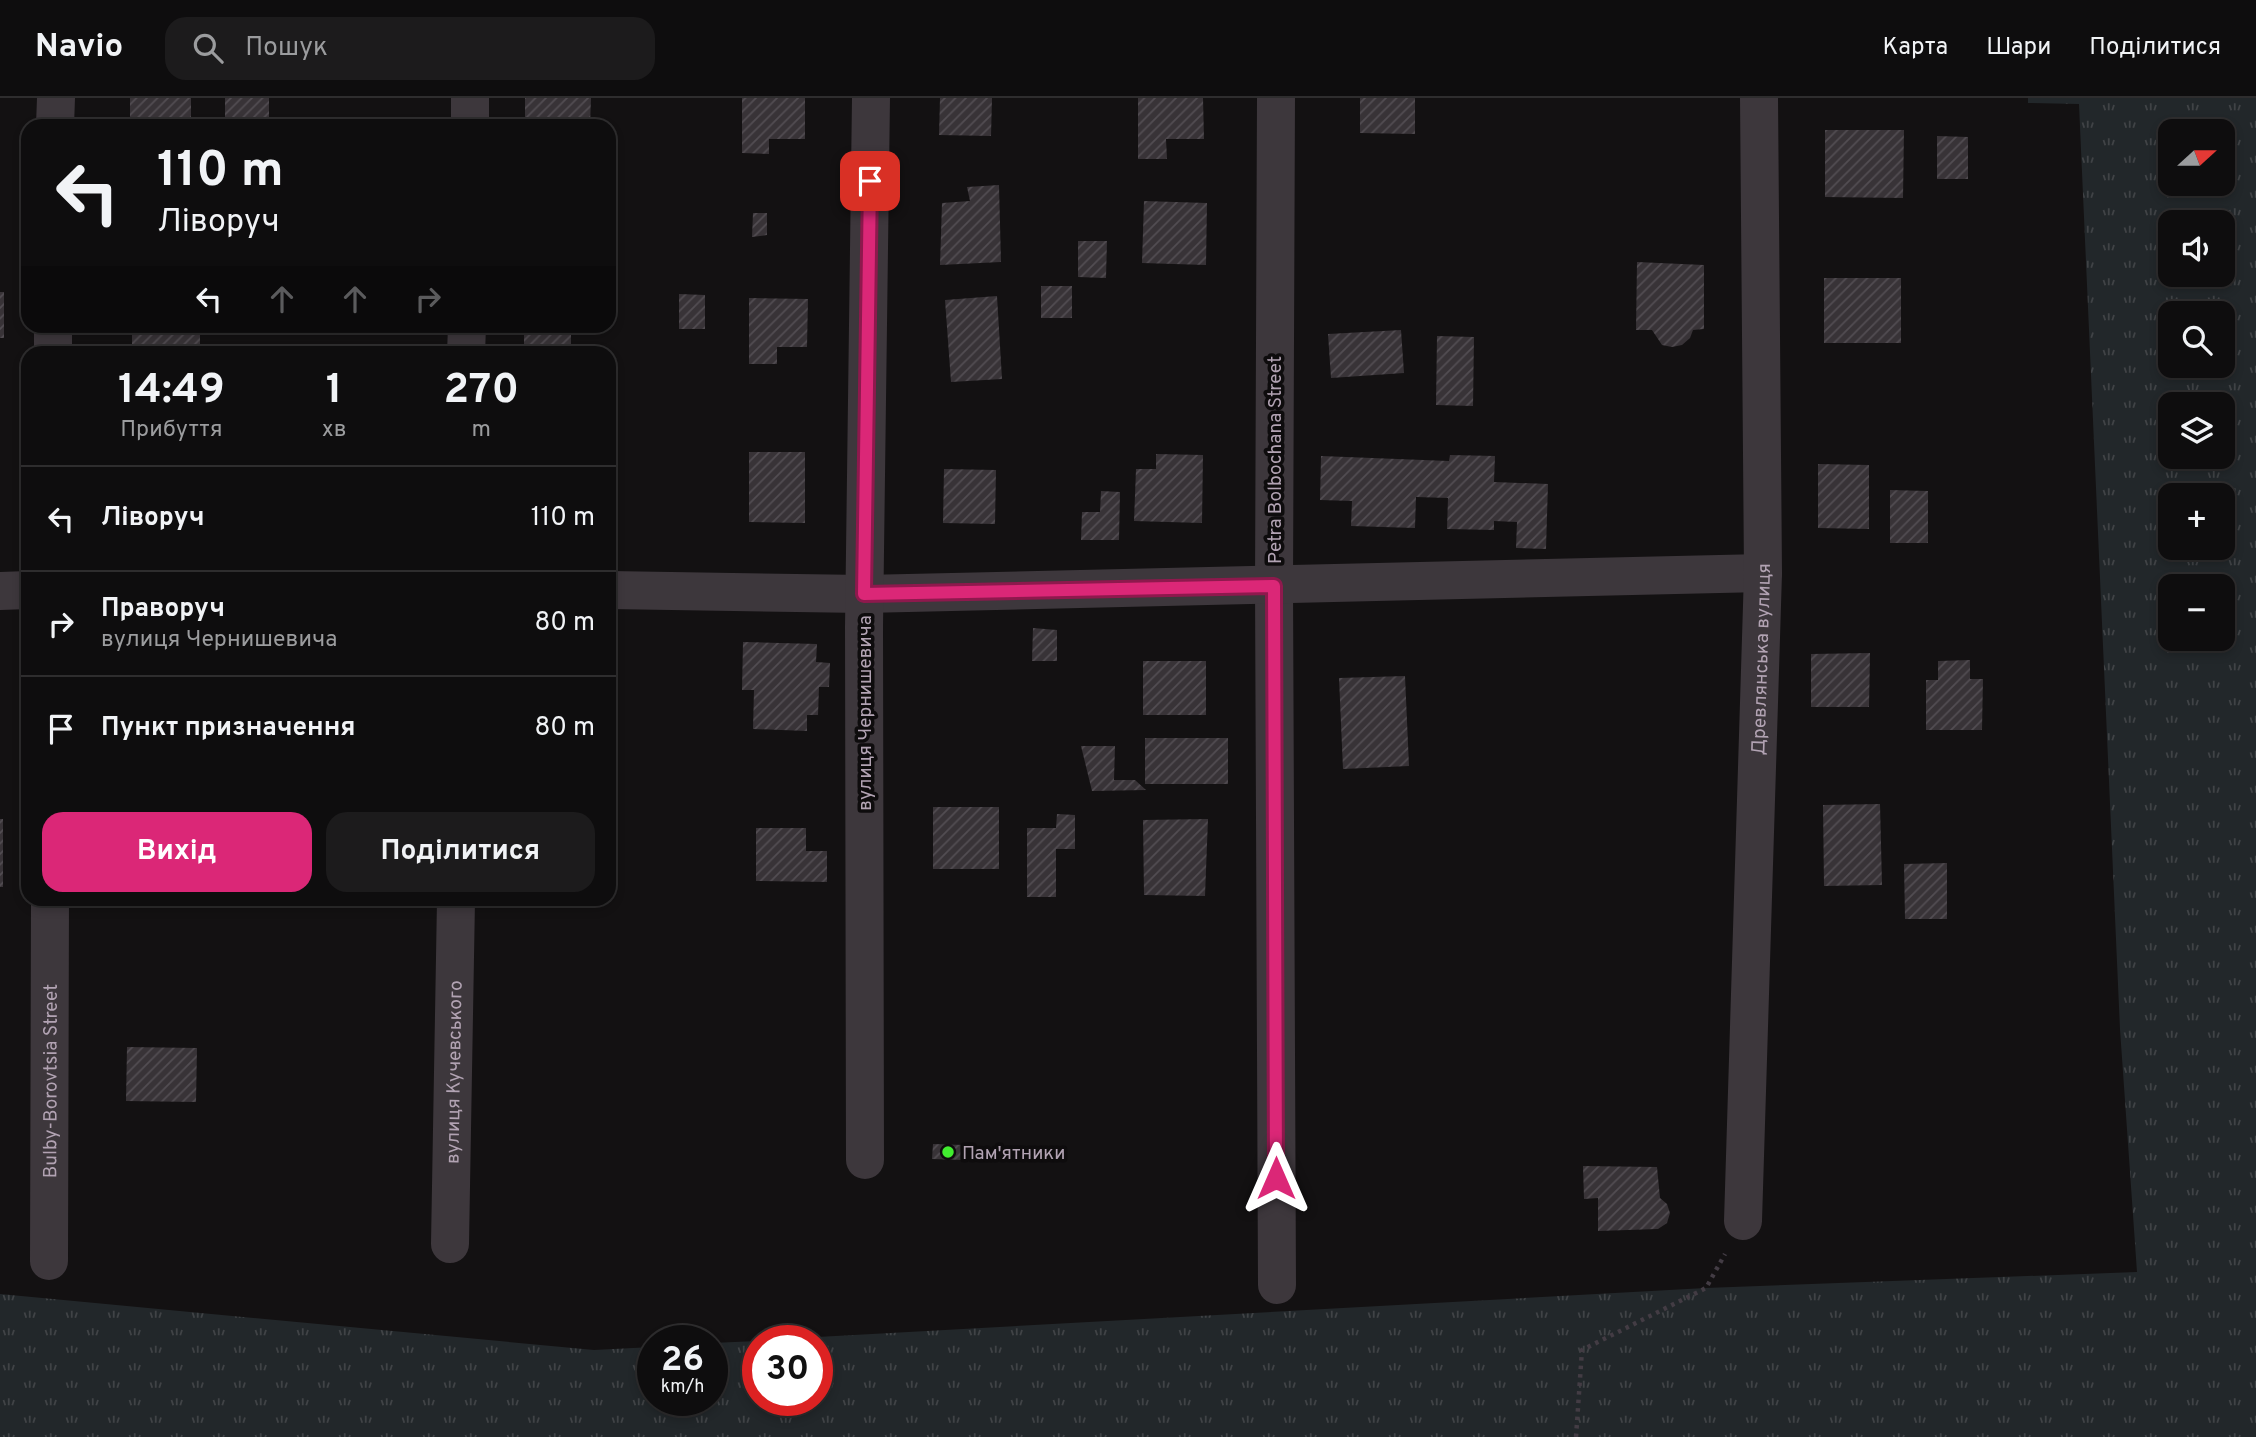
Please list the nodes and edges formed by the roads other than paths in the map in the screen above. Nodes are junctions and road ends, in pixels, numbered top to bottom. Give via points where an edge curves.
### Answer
1 (56, 98) edge
2 (470, 98) edge
3 (871, 98) edge
4 (1276, 98) edge
5 (1759, 98) edge
6 (55, 119) edge
7 (470, 119) edge
8 (1763, 573) junction
9 (1274, 586) junction
10 (21, 590) edge
11 (616, 590) edge
12 (0, 591) edge
13 (864, 594) junction
14 (50, 906) edge
15 (456, 906) edge
16 (865, 1160) dead end
17 (1743, 1222) road end
18 (450, 1244) dead end
19 (49, 1261) dead end
20 (1277, 1284) dead end

1 - 6 street
2 - 7 street
3 - 13 street, вулиця Чернишевича
4 - 9 street, Petra Bolbochana Street
5 - 8 street, Древлянська вулиця
8 - 9 street
8 - 17 street, Древлянська вулиця
9 - 13 street
9 - 20 street, Petra Bolbochana Street
10 - 12 street
11 - 13 street
13 - 16 street, вулиця Чернишевича
14 - 19 street, Bulby-Borovtsia Street
15 - 18 street, вулиця Кучевського

